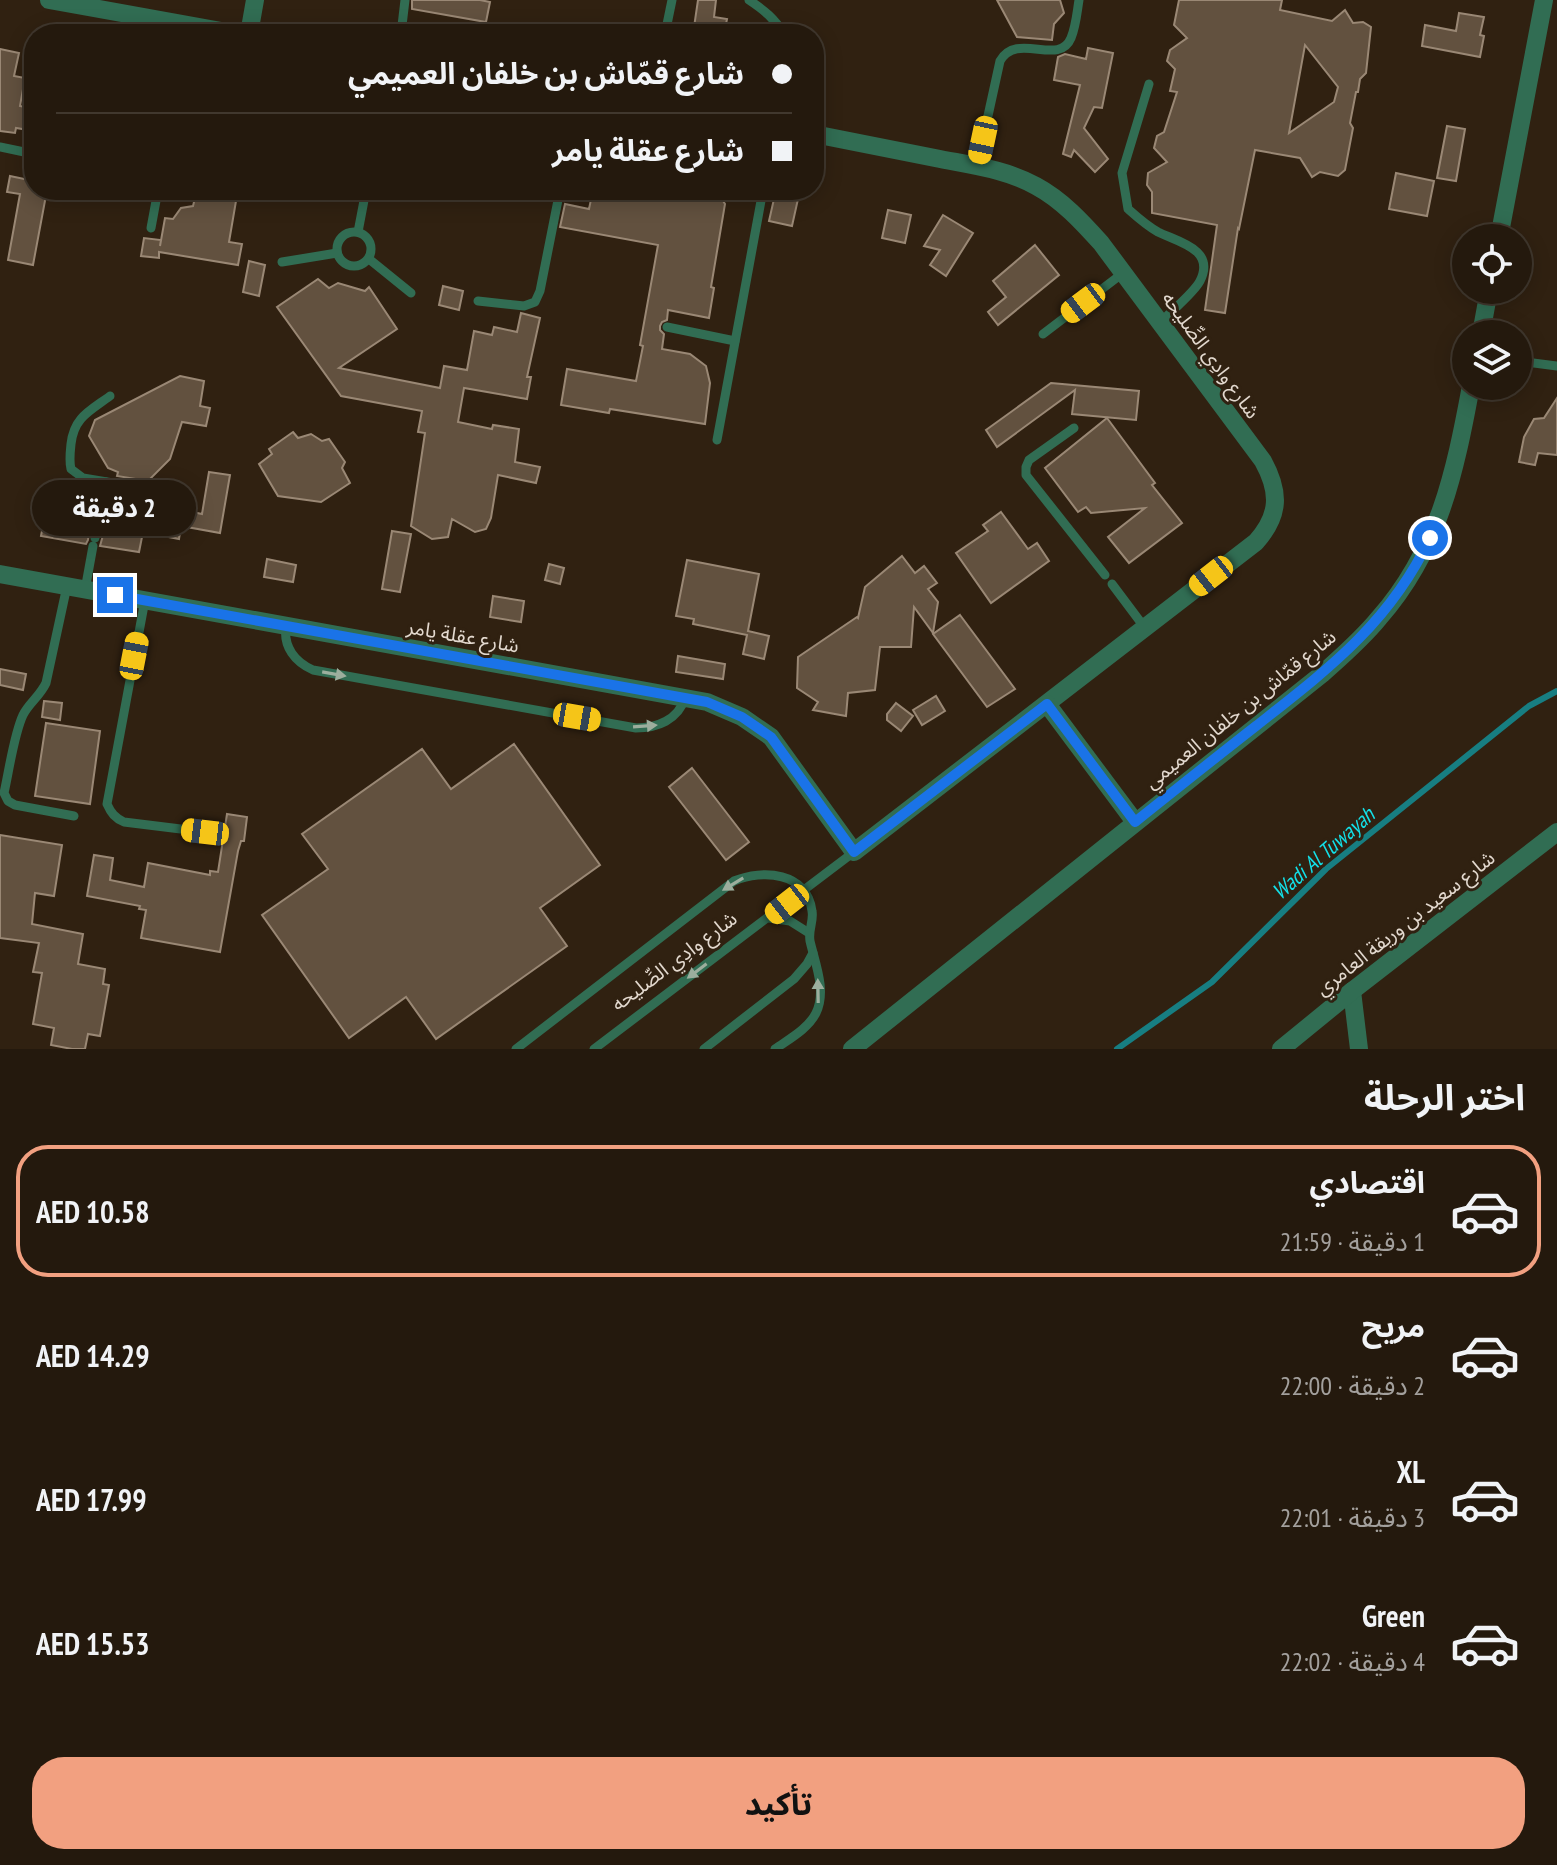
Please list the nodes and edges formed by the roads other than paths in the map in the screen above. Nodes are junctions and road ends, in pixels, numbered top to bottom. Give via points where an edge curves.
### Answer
1 (49, 0) edge
2 (255, 0) edge
3 (405, 0) edge
4 (672, 0) edge
5 (749, 0) edge
6 (1079, 0) edge
7 (1544, 0) edge
8 (162, 24) edge
9 (251, 24) edge
10 (402, 24) edge
11 (667, 24) edge
12 (778, 24) edge
13 (1149, 84) dead end
14 (824, 136) edge
15 (0, 147) edge
16 (24, 152) edge
17 (977, 166) junction
18 (156, 200) edge
19 (364, 200) edge
20 (558, 200) edge
21 (761, 200) edge
22 (1502, 224) edge
23 (151, 228) dead end
24 (358, 232) junction
25 (337, 253) junction
26 (369, 259) junction
27 (282, 262) dead end
28 (1123, 273) junction
29 (411, 293) dead end
30 (478, 301) dead end
31 (1160, 323) junction
32 (667, 327) dead end
33 (1043, 334) dead end
34 (735, 341) junction
35 (1532, 363) edge
36 (1557, 366) edge
37 (110, 396) dead end
38 (1468, 400) edge
39 (1074, 428) dead end
40 (717, 440) dead end
41 (106, 482) junction
42 (155, 490) dead end
43 (0, 574) edge
44 (1105, 575) dead end
45 (1112, 584) dead end
46 (76, 588) junction
47 (145, 600) junction
48 (286, 626) junction
49 (1145, 628) junction
50 (685, 698) junction
51 (1047, 704) junction
52 (74, 816) dead end
53 (1135, 822) junction
54 (205, 832) dead end
55 (1557, 832) edge
56 (854, 852) junction
57 (804, 891) junction
58 (769, 918) junction
59 (809, 933) junction
60 (813, 953) junction
61 (1352, 991) junction
62 (516, 1049) edge
63 (594, 1049) edge
64 (704, 1049) edge
65 (775, 1049) edge
66 (852, 1049) edge
67 (1281, 1049) edge
68 (1359, 1049) edge

1 - 8 street
2 - 9 street
3 - 10 lane
4 - 11 lane
5 - 12 lane
6 - 17 lane via 1065,46 1004,53
7 - 22 street
13 - 31 lane via 1122,173 1128,209 1155,231 1197,249 1203,271 1199,283
14 - 17 street, شارع وادِي الصِّليحه
15 - 16 lane
17 - 28 street, شارع وادِي الصِّليحه via 1010,175 1058,200
18 - 23 lane
19 - 24 lane
20 - 30 lane via 535,302 524,306
21 - 34 lane
24 - 25 lane via 340,240
24 - 26 lane via 371,246
25 - 26 lane via 351,266
25 - 27 lane
26 - 29 lane
28 - 31 street, شارع وادِي الصِّليحه
28 - 33 lane
31 - 49 street, شارع وادِي الصِّليحه via 1263,461 1275,488 1275,504 1272,520 1256,542
32 - 34 lane
34 - 40 lane
35 - 36 lane
37 - 41 lane via 76,423 70,459 78,476
38 - 53 street, شارع قمّاش بن خلفان العميمي via 1437,522 1403,587 1380,617 1322,674
39 - 44 lane via 1029,460 1026,475
41 - 42 lane
41 - 46 lane via 94,542
43 - 46 street, شارع عقلة يامر
45 - 49 lane
46 - 47 street, شارع عقلة يامر
46 - 52 lane via 46,683 20,722 4,793 15,805
47 - 48 street, شارع عقلة يامر
47 - 54 lane via 107,804 124,822
48 - 50 street, شارع عقلة يامر
48 -> 50 lane via 289,650 313,670 636,728 661,725
49 - 51 street, شارع وادِي الصِّليحه
50 - 56 street, شارع عقلة يامر via 725,709 771,737
51 - 53 street
51 - 56 street, شارع وادِي الصِّليحه
53 - 66 street, شارع قمّاش بن خلفان العميمي
55 - 61 street, شارع سعيد بن وريقة العامري
56 - 57 lane, شارع وادِي الصِّليحه
57 - 58 lane, شارع وادِي الصِّليحه
57 - 59 lane via 812,911
57 -> 62 lane via 775,875 754,874 734,881
58 - 59 lane via 790,921
58 -> 63 lane, شارع وادِي الصِّليحه
59 - 60 lane
60 - 64 lane via 794,979
65 -> 60 lane via 816,1012 821,990
61 - 67 street, شارع سعيد بن وريقة العامري
61 - 68 street

